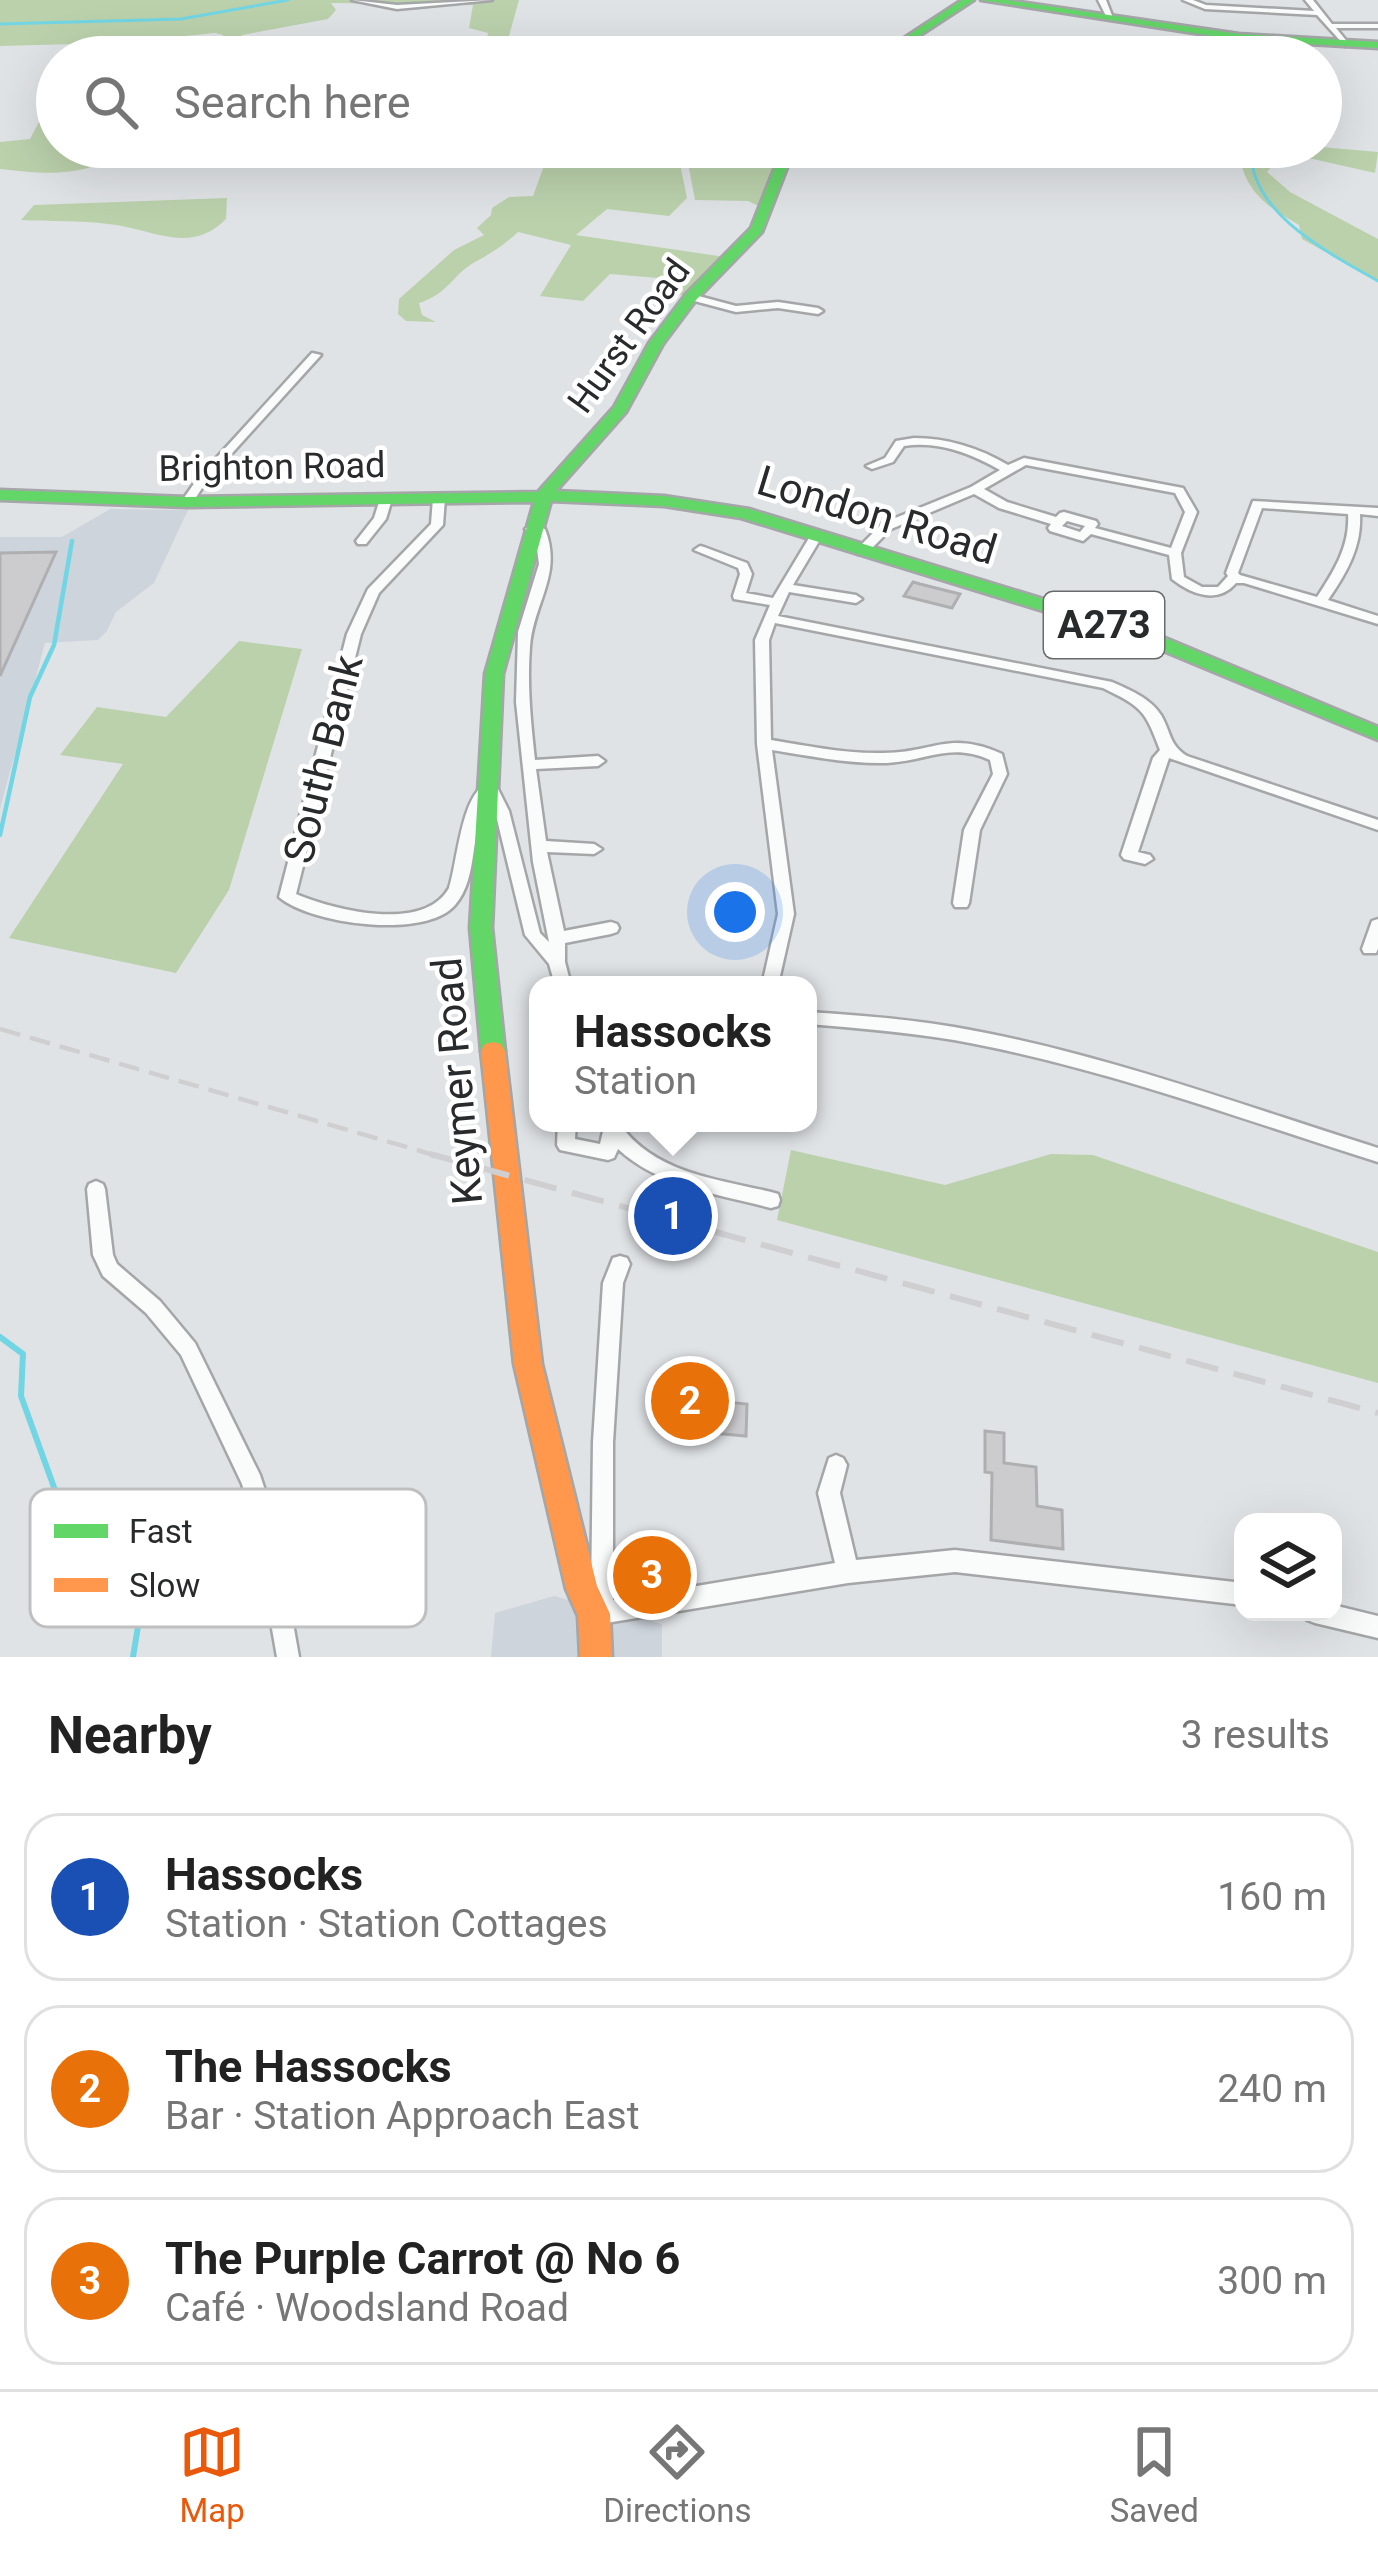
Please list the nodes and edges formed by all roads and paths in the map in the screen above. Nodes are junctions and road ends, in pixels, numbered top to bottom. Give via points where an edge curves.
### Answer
1 (356, 0) edge
2 (488, 0) edge
3 (970, 0) edge
4 (986, 0) edge
5 (1187, 0) edge
6 (1310, 0) edge
7 (1016, 2) edge
8 (1106, 8) edge
9 (1321, 14) junction
10 (1330, 26) junction
11 (1378, 26) edge
12 (913, 36) edge
13 (1234, 36) edge
14 (1338, 36) edge
15 (1342, 40) edge
16 (1342, 44) edge
17 (1345, 44) junction
18 (1378, 45) edge
19 (781, 168) edge
20 (691, 297) junction
21 (818, 311) dead end
22 (316, 355) dead end
23 (872, 466) dead end
24 (1010, 471) junction
25 (562, 475) junction
26 (975, 489) junction
27 (0, 495) edge
28 (544, 495) junction
29 (581, 496) junction
30 (439, 498) junction
31 (386, 499) junction
32 (187, 502) junction
33 (1354, 511) junction
34 (1378, 512) edge
35 (531, 529) junction
36 (815, 538) junction
37 (362, 541) dead end
38 (700, 550) dead end
39 (862, 551) junction
40 (1175, 553) junction
41 (1235, 578) junction
42 (856, 598) dead end
43 (778, 603) junction
44 (1320, 603) junction
45 (1378, 620) edge
46 (1378, 734) edge
47 (764, 744) junction
48 (1168, 751) junction
49 (598, 760) dead end
50 (529, 765) junction
51 (491, 788) junction
52 (1378, 825) edge
53 (540, 846) junction
54 (594, 848) dead end
55 (1145, 859) dead end
56 (962, 903) dead end
57 (1378, 925) edge
58 (611, 928) dead end
59 (559, 938) junction
60 (1370, 949) dead end
61 (557, 962) junction
62 (561, 976) edge
63 (772, 976) edge
64 (817, 1018) edge
65 (567, 1132) edge
66 (611, 1132) edge
67 (615, 1132) edge
68 (1378, 1156) edge
69 (96, 1189) dead end
70 (771, 1200) dead end
71 (620, 1264) dead end
72 (836, 1465) dead end
73 (254, 1489) edge
74 (848, 1573) junction
75 (1234, 1593) edge
76 (594, 1614) junction
77 (1342, 1619) edge
78 (283, 1627) edge
79 (1378, 1628) edge
80 (288, 1657) edge
81 (596, 1657) edge

1 - 2 street via 398,7
3 - 12 main road
4 - 7 main road
5 - 9 street
6 - 9 street
7 - 8 main road
8 - 13 main road
9 - 10 street
10 - 11 street
10 - 14 street
15 - 17 street
16 - 17 main road
17 - 18 main road
19 - 20 main road, Hurst Road via 757,229
20 - 21 street via 736,309
20 - 25 main road, Hurst Road via 621,409
22 - 32 street
23 - 24 street via 889,460 900,443 919,440 974,451
24 - 26 street
24 - 40 street via 1040,460 1179,490 1191,512
25 - 28 main road, Hurst Road
25 - 29 main road
26 - 39 street via 887,526
26 - 40 street via 1003,505
27 - 32 main road, Brighton Road / A273
28 - 29 main road, London Road / A273
28 - 30 main road, Brighton Road / A273
28 - 35 main road, Keymer Road
29 - 36 main road, London Road / A273 via 743,513
30 - 31 main road, Brighton Road / A273
30 - 51 street, South Bank via 437,525 373,592 354,634 287,897 313,910 395,920 439,911 453,898 473,805
31 - 32 main road, Brighton Road / A273
31 - 37 street
33 - 34 street
33 - 41 street via 1257,504
33 - 44 street via 1355,535
35 - 50 street via 541,532 549,556 523,644
35 - 51 main road, Keymer Road via 494,674
36 - 39 main road, London Road / A273
36 - 43 street
38 - 43 street via 742,566 739,596
39 - 46 main road, London Road / A273 via 1144,637
40 - 41 street via 1174,571 1188,587 1222,591
41 - 44 street
42 - 43 street
43 - 47 street via 762,640
43 - 48 street via 1107,685 1154,715
44 - 45 street
47 - 56 street via 895,758 975,745 997,757 1000,774 972,830
47 - 63 street via 786,914
48 - 52 street
48 - 55 street via 1129,855
49 - 50 street
50 - 53 street
51 - 61 street via 533,935
51 - 76 main road, Keymer Road via 481,928 512,1253 539,1417
53 - 54 street
53 - 59 street
57 - 60 street
58 - 59 street
59 - 61 street
61 - 62 street
64 - 68 street via 908,1023 999,1040
65 - 66 street via 566,1145 608,1153
67 - 70 street via 653,1166
69 - 73 street via 110,1270 188,1349
71 - 76 street via 606,1381 602,1599
72 - 74 street via 829,1493
74 - 75 street via 955,1561
74 - 76 street
76 - 81 main road, Keymer Road
77 - 79 street
78 - 80 street

